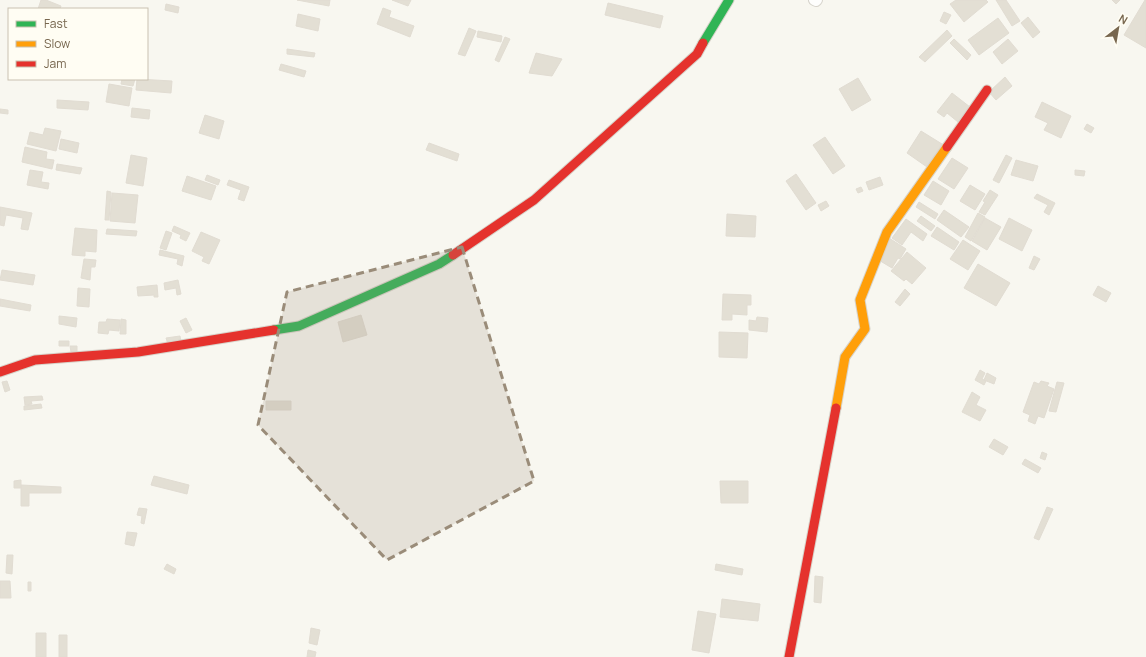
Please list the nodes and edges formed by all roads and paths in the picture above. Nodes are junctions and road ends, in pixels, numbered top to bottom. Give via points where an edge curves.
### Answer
1 (729, 0) edge
2 (814, 0) edge
3 (817, 0) edge
4 (986, 90) dead end
5 (0, 372) edge
6 (789, 657) edge

1 - 5 street via 697,54 534,200 439,264 300,326 138,352 35,360
2 - 3 street
4 - 6 street via 887,232 860,300 865,329 845,357

